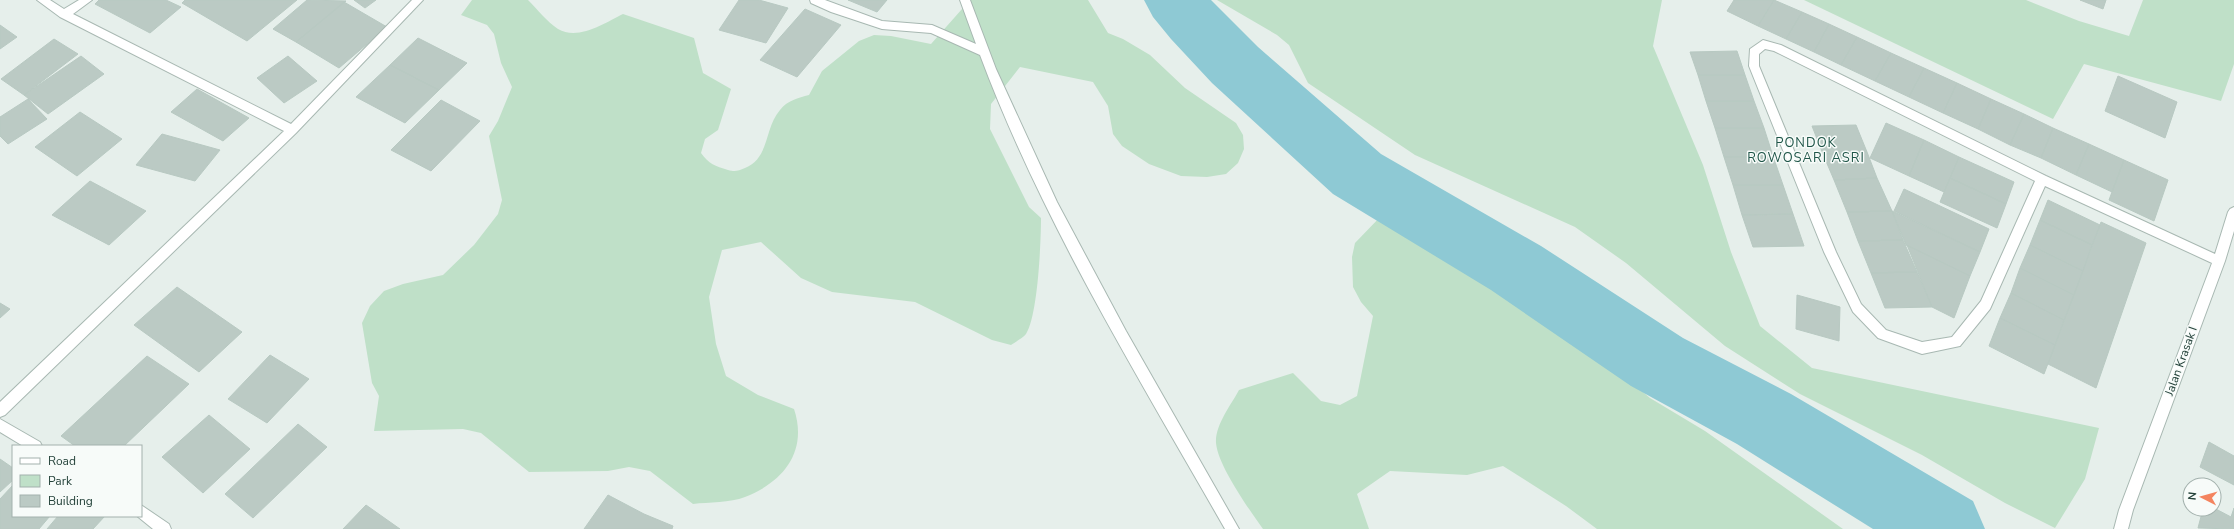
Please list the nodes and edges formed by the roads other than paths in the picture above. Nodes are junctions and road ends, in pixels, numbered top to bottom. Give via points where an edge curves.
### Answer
1 (42, 0) edge
2 (87, 0) edge
3 (418, 0) edge
4 (815, 0) edge
5 (965, 0) edge
6 (64, 14) junction
7 (982, 51) junction
8 (292, 130) junction
9 (2042, 179) junction
10 (2234, 212) edge
11 (2219, 261) junction
12 (0, 411) edge
13 (0, 425) edge
14 (33, 445) edge
15 (142, 512) edge
16 (164, 529) edge
17 (1232, 529) edge
18 (2121, 529) edge

1 - 6 street
2 - 6 street
3 - 8 street
4 - 7 street via 882,25 932,29
5 - 7 street
6 - 8 street
7 - 17 street via 1066,235
8 - 12 street
9 - 9 street via 1986,305 1956,342 1922,348 1882,334 1857,308 1830,252 1754,66 1754,52 1763,44 1777,48
9 - 11 street
10 - 11 street, Jalan Krasak I
11 - 18 street, Jalan Krasak I
13 - 14 street
15 - 16 street

